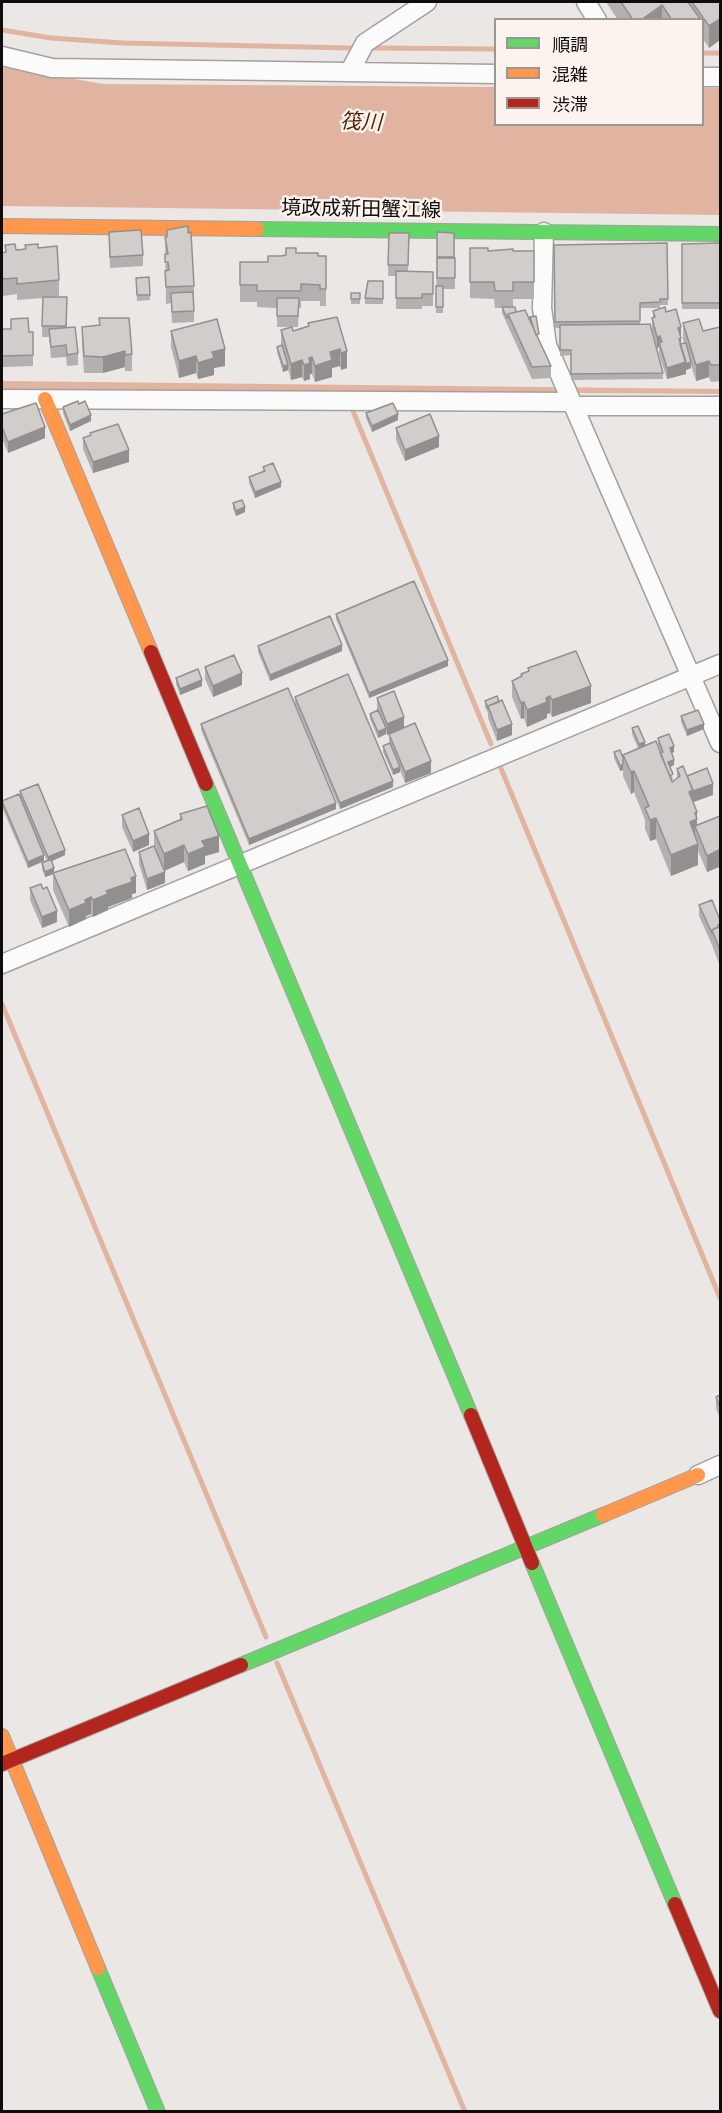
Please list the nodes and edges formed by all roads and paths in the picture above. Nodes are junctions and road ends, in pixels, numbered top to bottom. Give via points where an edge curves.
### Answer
1 (427, 2) edge
2 (586, 2) edge
3 (596, 18) edge
4 (2, 56) edge
5 (350, 71) junction
6 (494, 74) edge
7 (704, 77) edge
8 (720, 77) edge
9 (2, 226) edge
10 (544, 232) junction
11 (720, 234) edge
12 (569, 398) junction
13 (2, 399) edge
14 (45, 399) junction
15 (720, 406) edge
16 (720, 664) edge
17 (691, 677) junction
18 (720, 743) edge
19 (239, 863) junction
20 (2, 964) edge
21 (720, 1465) edge
22 (698, 1475) joint
23 (525, 1547) junction
24 (2, 1737) edge
25 (6, 1762) edge
26 (720, 2011) edge
27 (158, 2112) edge

1 - 5 street via 365,43
2 - 3 street
4 - 5 street via 52,68
5 - 6 street
7 - 8 street
9 - 10 street, 境政成新田蟹江線
10 - 11 street, 境政成新田蟹江線
10 - 12 street via 542,308 547,345
12 - 14 street
12 - 15 street
12 - 17 street
13 - 14 street
14 - 19 street
16 - 17 street
17 - 18 street
17 - 19 street
19 - 20 street
19 - 23 street
21 - 22 street
22 - 23 street
23 - 25 street
23 - 26 street
24 - 25 street
25 - 27 street

